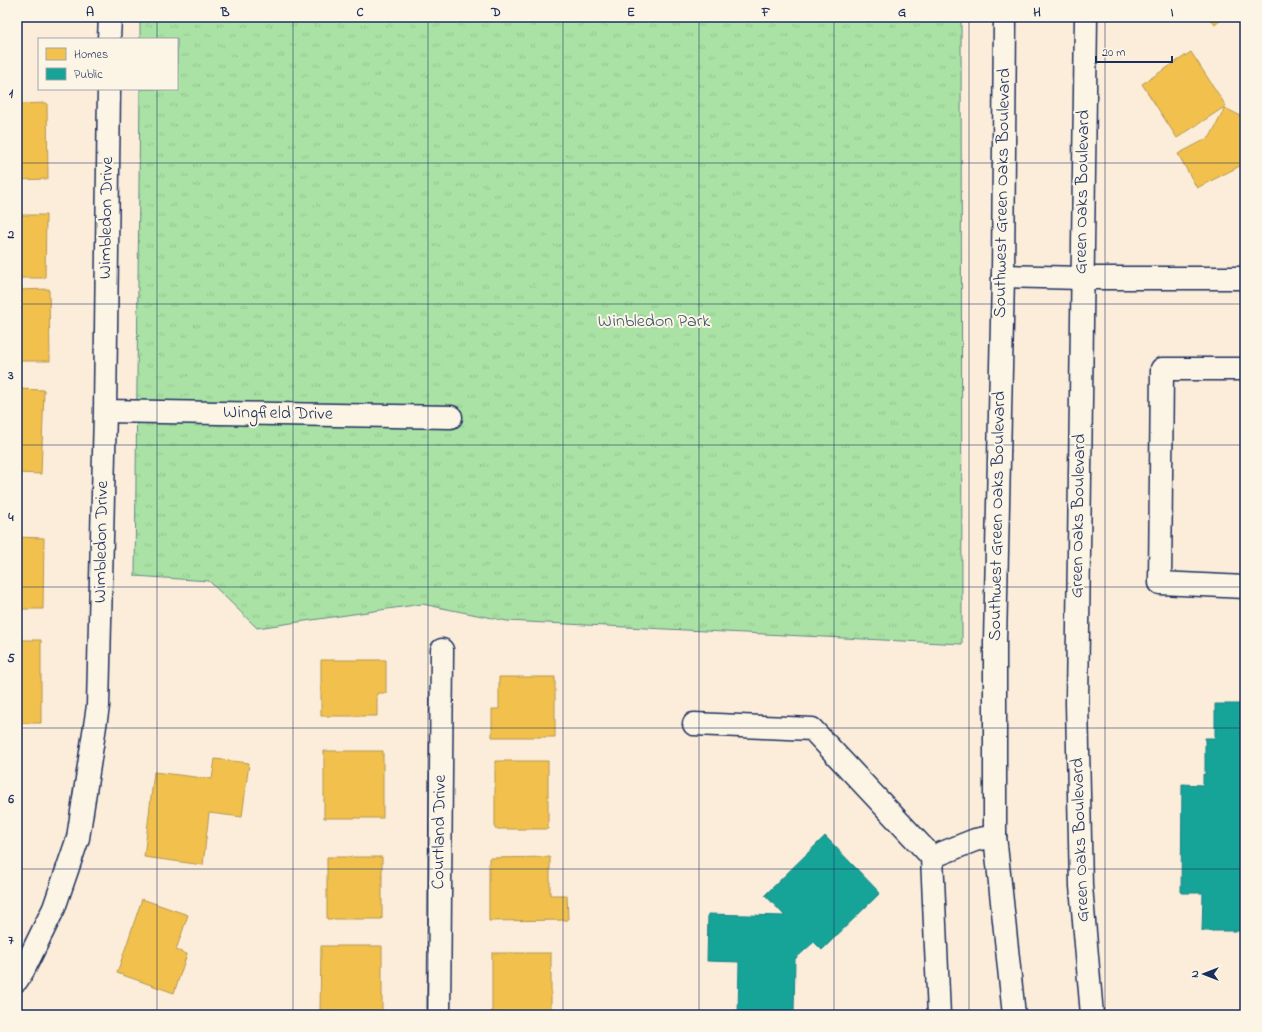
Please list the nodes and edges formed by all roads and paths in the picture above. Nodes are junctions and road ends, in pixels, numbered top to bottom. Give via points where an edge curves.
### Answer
1 (110, 17) edge
2 (1005, 17) edge
3 (1086, 17) edge
4 (109, 38) edge
5 (109, 90) edge
6 (1003, 276) junction
7 (1082, 278) junction
8 (1245, 278) edge
9 (1245, 369) edge
10 (105, 411) junction
11 (451, 417) dead end
12 (1245, 587) edge
13 (442, 650) dead end
14 (694, 724) dead end
15 (995, 836) junction
16 (932, 857) junction
17 (17, 980) edge
18 (439, 1015) edge
19 (939, 1015) edge
20 (1014, 1015) edge
21 (1092, 1015) edge

1 - 4 main road
2 - 6 main road, Southwest Green Oaks Boulevard
3 - 7 main road, Green Oaks Boulevard
5 - 10 main road, Wimbledon Drive
6 - 7 main road
6 - 15 main road, Southwest Green Oaks Boulevard via 995,642
7 - 8 main road
7 - 21 main road, Green Oaks Boulevard via 1077,711 1081,886
9 - 12 main road via 1162,369 1160,583
10 - 11 main road, Wingfield Drive
10 - 17 main road, Wimbledon Drive via 98,706 84,804 78,838 54,908
13 - 18 main road, Courtland Drive
14 - 16 main road via 812,729
15 - 16 main road via 975,840
15 - 20 main road, Southwest Green Oaks Boulevard
16 - 19 main road

